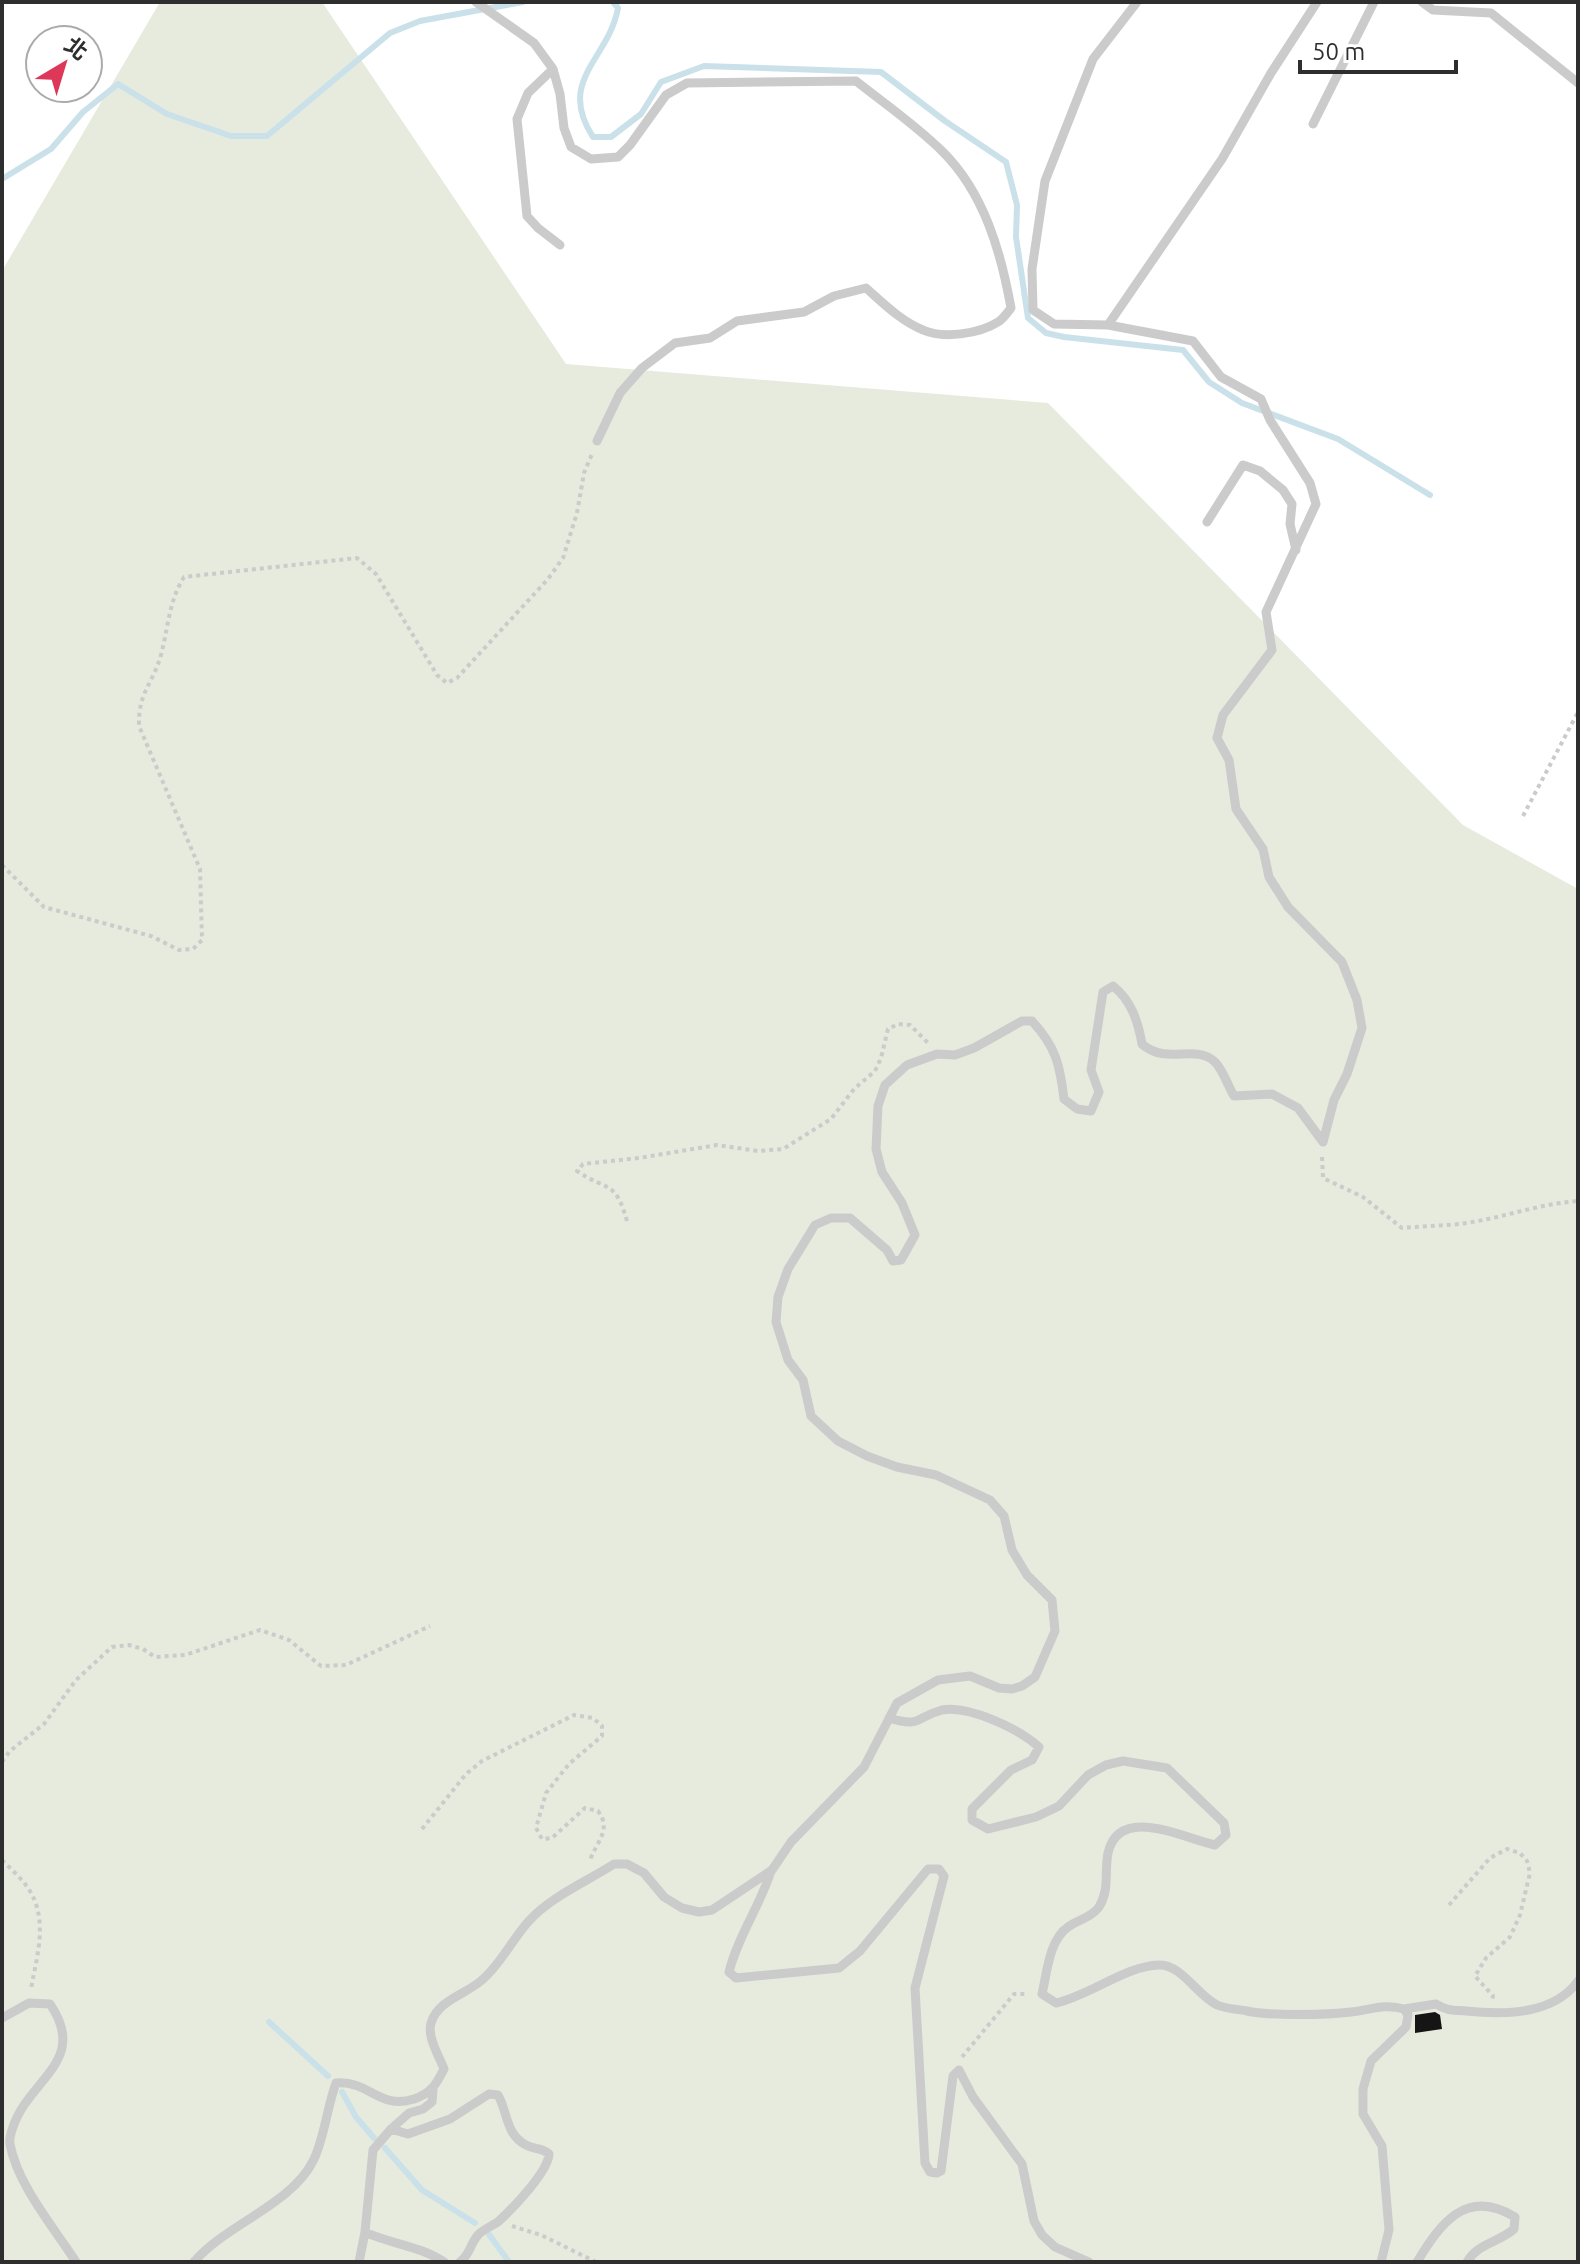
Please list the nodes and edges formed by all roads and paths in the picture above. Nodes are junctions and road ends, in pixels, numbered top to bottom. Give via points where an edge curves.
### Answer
1 (1137, 2) edge
2 (1317, 2) edge
3 (1374, 2) edge
4 (1422, 2) edge
5 (477, 3) edge
6 (553, 69) junction
7 (1578, 83) edge
8 (1313, 124) dead end
9 (560, 245) dead end
10 (1011, 308) junction
11 (1033, 310) junction
12 (1108, 325) junction
13 (597, 441) joint
14 (1207, 522) dead end
15 (1296, 550) junction
16 (1578, 712) edge
17 (1523, 816) dead end
18 (2, 865) edge
19 (937, 1054) junction
20 (1323, 1142) junction
21 (1578, 1201) edge
22 (627, 1221) dead end
23 (430, 1626) dead end
24 (889, 1718) junction
25 (2, 1762) edge
26 (422, 1829) dead end
27 (2, 1860) edge
28 (772, 1870) junction
29 (581, 1885) junction
30 (1449, 1905) dead end
31 (1578, 1981) edge
32 (1042, 1994) junction
33 (29, 2003) junction
34 (1404, 2009) junction
35 (1489, 2014) junction
36 (2, 2018) edge
37 (959, 2070) junction
38 (433, 2090) junction
39 (391, 2129) junction
40 (498, 2222) junction
41 (365, 2232) junction
42 (76, 2262) edge
43 (194, 2262) edge
44 (359, 2262) edge
45 (444, 2262) edge
46 (460, 2262) edge
47 (596, 2262) edge
48 (1089, 2262) edge
49 (1381, 2262) edge
50 (1417, 2262) edge
51 (1467, 2262) edge

1 - 11 lane via 1093,59 1045,181 1032,269
2 - 12 lane via 1222,159
3 - 8 lane
4 - 7 lane via 1433,10 1491,13
5 - 6 lane via 534,43
6 - 9 lane via 528,93 517,119 527,216
6 - 10 lane via 571,147 591,159 618,157 666,95 687,83 856,81 943,151 966,181 1003,263
10 - 11 lane
10 - 13 lane via 982,330 926,332 897,316 866,288 834,296 804,312 737,321 710,338 675,343 642,368 620,393
11 - 12 lane via 1054,324
12 - 15 lane via 1193,341 1221,377 1261,399 1310,483 1316,504
13 - 18 path via 563,558 447,683 437,675 376,574 357,558 184,577 174,593 160,658 139,706 139,726 200,869 202,940 193,949 179,950 151,936 44,907
14 - 15 lane via 1243,465 1260,471 1292,504
15 - 20 lane via 1266,612 1272,650 1223,715 1217,738 1229,760 1236,809 1263,849 1269,877 1288,907 1342,962 1357,1000 1362,1028
16 - 17 path
19 - 20 lane via 955,1055 1022,1021 1032,1021 1049,1039 1060,1066 1064,1099 1091,1111 1099,1092 1091,1070 1103,992 1113,986 1125,995 1142,1044 1152,1053 1203,1054 1216,1063 1234,1096 1272,1094 1298,1108
19 - 22 path via 910,1025 888,1029 875,1071 831,1119 783,1149 717,1145 583,1164 577,1171 614,1189
19 - 24 lane via 907,1065 885,1085 878,1106 876,1149 882,1172 915,1235 901,1260 893,1261 850,1218 815,1225 788,1269 776,1322 788,1360 803,1380 811,1416 838,1441 990,1500 1004,1516 1012,1550 1027,1575 1052,1600 1055,1631 1035,1677 1022,1686 999,1688 970,1676 938,1680 897,1703
20 - 21 path via 1323,1178 1363,1197 1402,1228 1460,1224
23 - 25 path via 346,1665 321,1666 289,1640 260,1630 185,1655 155,1657 129,1645 112,1647 76,1680 44,1724
24 - 28 lane via 864,1767 791,1842
24 - 32 lane via 910,1724 963,1708 1027,1736 1039,1747 1032,1760 1011,1770 972,1809 972,1820 988,1829 1059,1806 1088,1775 1123,1761 1167,1768 1224,1823 1226,1835 1215,1845 1143,1825 1115,1836 1108,1853 1107,1893 1096,1911 1065,1929 1053,1947
26 - 29 path via 482,1761 574,1715 593,1718 602,1726 602,1736 546,1793 536,1828 542,1839 552,1838 585,1808 598,1811 605,1833
27 - 33 path via 29,1888 41,1914
28 - 29 lane via 712,1910 699,1912 664,1897 644,1873 627,1864 614,1864
28 - 37 lane via 733,1954 729,1972 736,1978 839,1968 860,1951 928,1869 939,1869 944,1876 915,1988 925,2163 930,2172 941,2171 953,2076
29 - 38 lane via 528,1921 485,1978 441,2005 430,2033 444,2069
30 - 35 path via 1490,1858 1507,1849 1527,1861 1530,1873 1520,1915 1510,1937 1475,1976 1493,1996
31 - 35 lane via 1568,1995 1529,2010
32 - 34 lane via 1056,2003 1078,1998 1140,1968 1162,1964 1181,1973 1219,2006 1253,2012 1349,2013 1391,2005
32 - 37 path via 1014,1994 961,2057
33 - 36 lane
33 - 42 lane via 50,2004 62,2022 62,2053 16,2118 9,2141 20,2176
34 - 35 lane via 1436,2004 1445,2010
34 - 49 lane via 1406,2027 1371,2061 1363,2089 1363,2114 1382,2146 1389,2230
37 - 48 lane via 1022,2164 1042,2235
38 - 39 lane via 432,2102
38 - 43 lane via 395,2103 352,2082 336,2083 313,2162 288,2192
39 - 40 lane via 408,2134 450,2119 489,2094 498,2095 511,2131 526,2145 542,2148 550,2159
39 - 41 lane via 373,2150
40 - 46 lane via 478,2234
40 - 47 path via 541,2235
41 - 44 lane
41 - 45 lane
50 - 51 lane via 1453,2214 1482,2206 1515,2217 1514,2229 1482,2245

